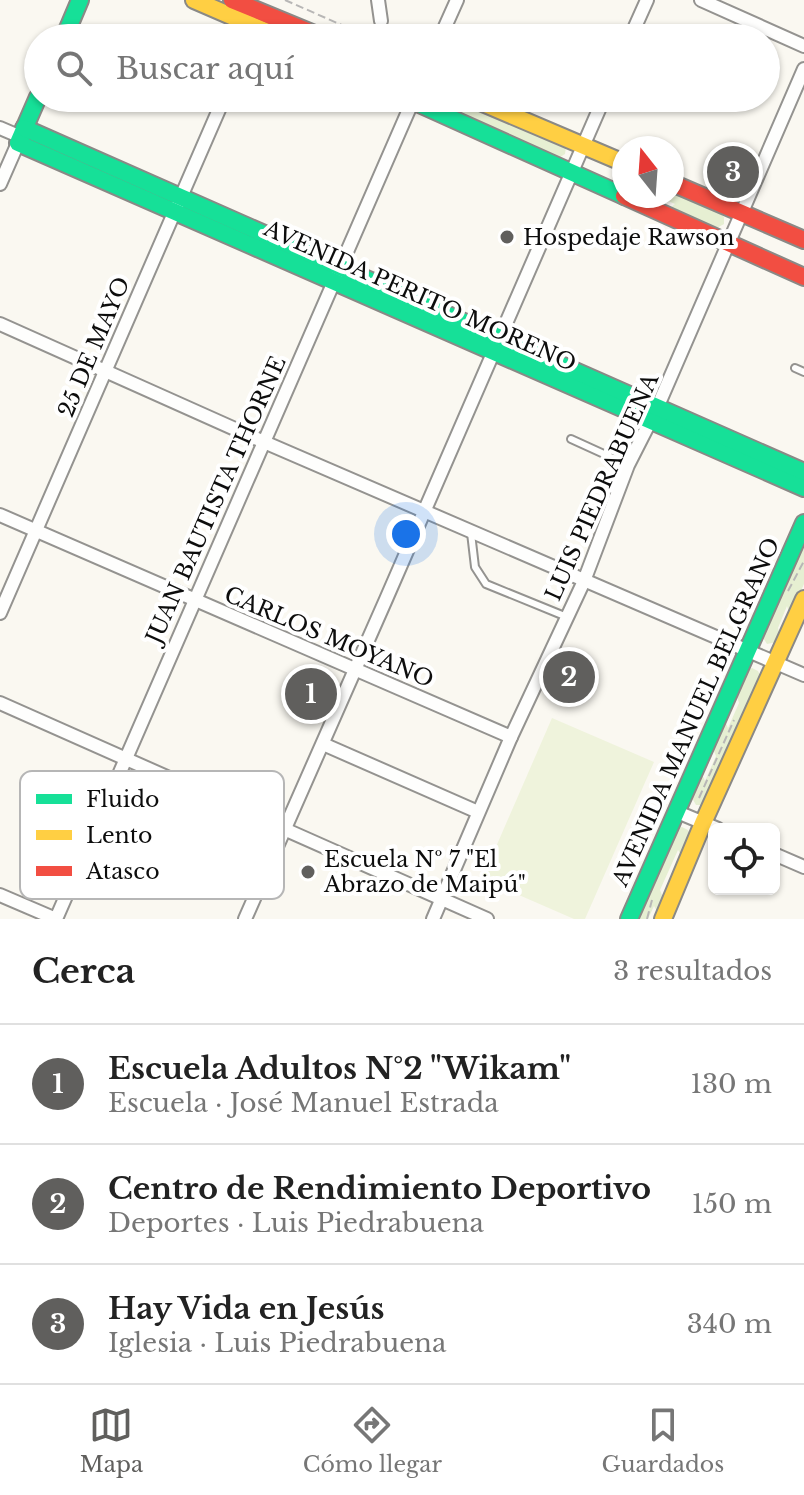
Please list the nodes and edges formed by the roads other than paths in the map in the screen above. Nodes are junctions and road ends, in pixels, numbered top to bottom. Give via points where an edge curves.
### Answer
1 (80, 0) edge
2 (194, 0) edge
3 (232, 0) edge
4 (378, 0) edge
5 (457, 0) edge
6 (647, 0) edge
7 (701, 0) edge
8 (381, 21) dead end
9 (70, 24) edge
10 (251, 24) edge
11 (254, 24) edge
12 (446, 24) edge
13 (636, 24) edge
14 (755, 24) edge
15 (780, 35) edge
16 (804, 46) edge
17 (804, 69) edge
18 (31, 112) edge
19 (218, 112) edge
20 (406, 112) edge
21 (440, 112) edge
22 (504, 112) edge
23 (598, 112) edge
24 (0, 128) edge
25 (21, 136) junction
26 (584, 146) junction
27 (612, 158) edge
28 (572, 171) junction
29 (0, 184) edge
30 (684, 188) edge
31 (612, 190) edge
32 (177, 205) junction
33 (650, 208) edge
34 (743, 213) junction
35 (804, 240) edge
36 (730, 245) junction
37 (338, 274) junction
38 (804, 277) edge
39 (0, 324) edge
40 (498, 345) junction
41 (795, 368) dead end
42 (106, 370) junction
43 (804, 372) edge
44 (654, 415) junction
45 (571, 439) dead end
46 (264, 442) junction
47 (628, 465) junction
48 (804, 472) edge
49 (804, 488) edge
50 (423, 510) junction
51 (0, 515) edge
52 (804, 523) edge
53 (36, 530) junction
54 (471, 533) junction
55 (584, 581) junction
56 (804, 599) edge
57 (193, 600) junction
58 (0, 613) edge
59 (567, 617) junction
60 (746, 651) junction
61 (776, 663) junction
62 (354, 669) junction
63 (804, 675) edge
64 (0, 703) edge
65 (511, 737) junction
66 (323, 744) junction
67 (125, 758) junction
68 (119, 771) edge
69 (155, 771) edge
70 (687, 785) junction
71 (714, 798) junction
72 (675, 811) junction
73 (478, 812) junction
74 (711, 823) edge
75 (708, 825) edge
76 (285, 828) joint
77 (708, 832) edge
78 (780, 857) edge
79 (804, 867) edge
80 (0, 895) edge
81 (65, 899) edge
82 (254, 899) edge
83 (442, 900) junction
84 (56, 919) edge
85 (245, 919) edge
86 (433, 919) edge
87 (487, 919) edge
88 (629, 919) edge
89 (663, 919) edge

1 - 9 main road
2 - 10 main road
3 - 11 main road
4 - 8 street
5 - 12 street
6 - 13 street
7 - 14 street
15 - 16 street
17 - 34 street, LUIS PIEDRABUENA
18 - 25 main road
19 - 32 street, 25 DE MAYO
20 - 37 street, JUAN BAUTISTA THORNE
21 - 28 main road
22 - 26 main road
23 - 26 street
24 - 25 street, AVENIDA PERITO MORENO
25 - 29 street
25 - 32 main road, AVENIDA PERITO MORENO
26 - 27 main road
26 - 28 street
28 - 31 main road
28 - 40 street
30 - 34 main road
32 - 37 main road, AVENIDA PERITO MORENO
32 - 42 street, 25 DE MAYO
33 - 36 main road
34 - 35 main road
34 - 36 street, LUIS PIEDRABUENA
36 - 38 main road
36 - 44 street, LUIS PIEDRABUENA
37 - 40 main road, AVENIDA PERITO MORENO
37 - 46 street, JUAN BAUTISTA THORNE
39 - 42 street
40 - 44 main road, AVENIDA PERITO MORENO
40 - 50 street
41 - 43 lane
42 - 46 street
42 - 53 street, 25 DE MAYO
44 - 47 street, LUIS PIEDRABUENA
44 - 48 main road, AVENIDA PERITO MORENO
44 - 49 main road, AVENIDA PERITO MORENO
45 - 47 lane
46 - 50 street
46 - 57 street, JUAN BAUTISTA THORNE
47 - 55 street, LUIS PIEDRABUENA
50 - 54 street
50 - 62 street
51 - 53 street, CARLOS MOYANO
52 - 60 main road, AVENIDA MANUEL BELGRANO
53 - 57 street, CARLOS MOYANO
53 - 58 street, 25 DE MAYO
54 - 55 street
54 - 59 lane via 475,567 486,584
55 - 59 street, LUIS PIEDRABUENA
55 - 60 street
56 - 61 main road
57 - 62 street, CARLOS MOYANO
57 - 67 street, JUAN BAUTISTA THORNE
59 - 65 street, LUIS PIEDRABUENA
60 - 61 street
60 - 70 main road, AVENIDA MANUEL BELGRANO
61 - 63 street
61 - 71 main road
62 - 65 street, CARLOS MOYANO
62 - 66 street
64 - 67 street
65 - 73 street, LUIS PIEDRABUENA
66 - 73 street
66 - 76 street
67 - 68 street, JUAN BAUTISTA THORNE
67 - 69 street
70 - 71 main road via 695,808 704,808
70 - 72 main road, AVENIDA MANUEL BELGRANO
71 - 74 main road
72 - 75 street
72 - 88 main road, AVENIDA MANUEL BELGRANO
73 - 83 street, LUIS PIEDRABUENA
76 - 83 street
77 - 89 main road
78 - 79 street
80 - 84 street
81 - 84 street, JUAN BAUTISTA THORNE
82 - 85 street
83 - 86 street, LUIS PIEDRABUENA
83 - 87 street

